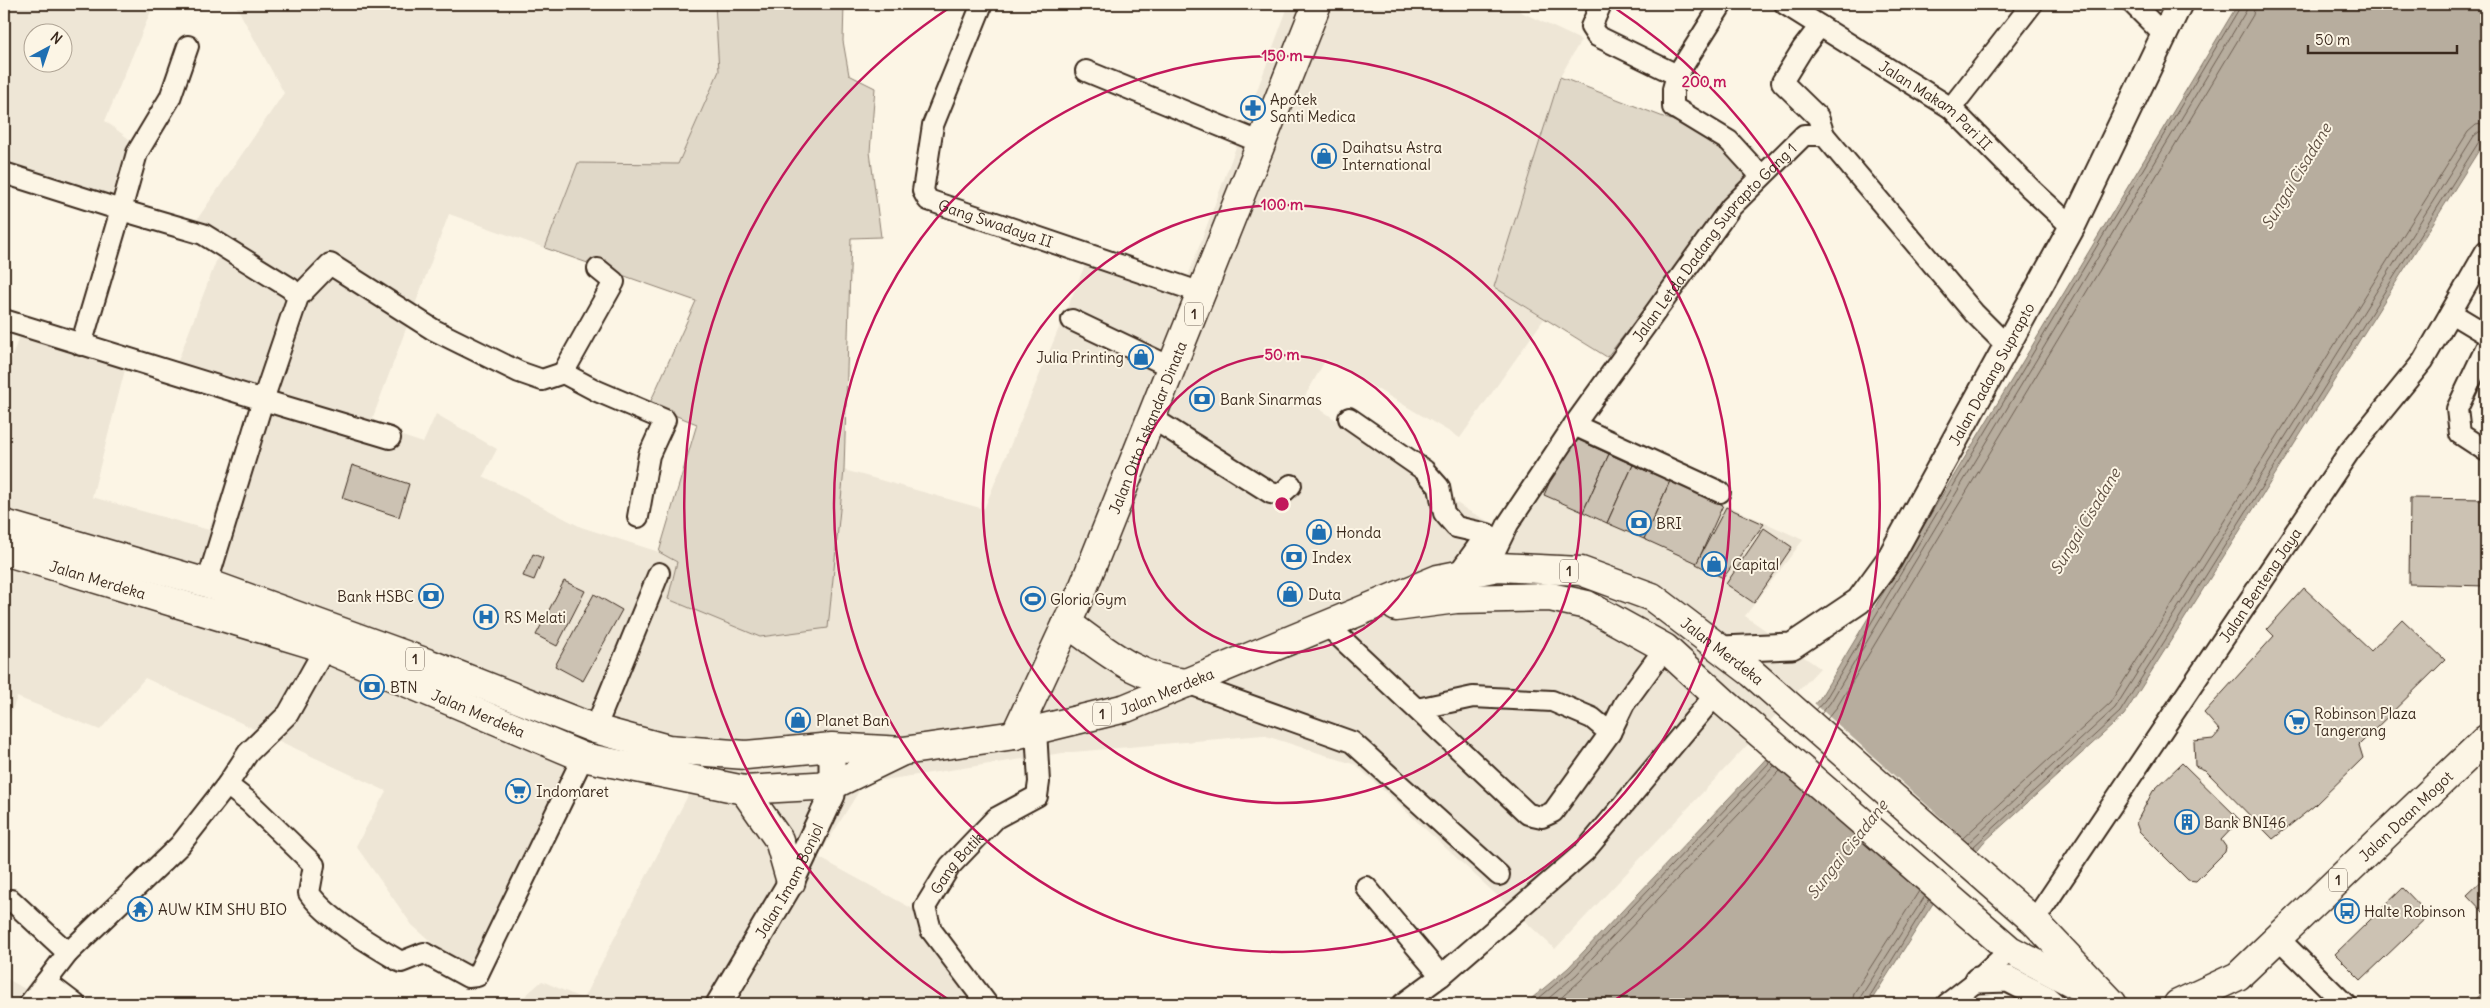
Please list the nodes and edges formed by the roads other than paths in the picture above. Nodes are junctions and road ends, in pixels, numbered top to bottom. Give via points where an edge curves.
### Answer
1 (982, 4) edge
2 (1317, 4) edge
3 (1601, 4) edge
4 (1722, 4) edge
5 (2032, 4) edge
6 (2133, 4) edge
7 (2179, 4) edge
8 (1788, 5) edge
9 (1820, 26) junction
10 (2164, 35) junction
11 (188, 46) dead end
12 (1086, 71) dead end
13 (1677, 75) junction
14 (1951, 108) junction
15 (1824, 135) junction
16 (1262, 143) junction
17 (4, 173) edge
18 (1761, 176) junction
19 (121, 210) junction
20 (2072, 227) junction
21 (2486, 250) edge
22 (598, 269) dead end
23 (1202, 293) junction
24 (298, 297) junction
25 (2451, 313) junction
26 (4, 320) edge
27 (1072, 320) dead end
28 (2486, 334) edge
29 (81, 345) junction
30 (2007, 346) junction
31 (2486, 348) edge
32 (1172, 368) junction
33 (563, 373) junction
34 (263, 400) junction
35 (1152, 418) junction
36 (1349, 418) dead end
37 (1574, 425) junction
38 (390, 438) dead end
39 (2486, 451) edge
40 (1291, 485) dead end
41 (1720, 492) dead end
42 (638, 517) dead end
43 (7, 539) edge
44 (1486, 569) junction
45 (659, 573) dead end
46 (1457, 575) junction
47 (207, 583) junction
48 (1362, 611) junction
49 (1067, 623) junction
50 (1327, 625) junction
51 (324, 648) junction
52 (1665, 648) junction
53 (1722, 649) junction
54 (425, 676) junction
55 (1187, 683) junction
56 (1721, 699) junction
57 (1417, 710) junction
58 (596, 729) junction
59 (1025, 733) junction
60 (1610, 733) junction
61 (2486, 739) edge
62 (832, 747) junction
63 (903, 752) junction
64 (584, 757) junction
65 (227, 785) junction
66 (833, 785) junction
67 (744, 790) junction
68 (1498, 875) dead end
69 (791, 882) junction
70 (1366, 887) dead end
71 (11, 900) dead end
72 (2026, 914) junction
73 (2278, 938) junction
74 (2010, 950) junction
75 (68, 953) junction
76 (1441, 976) junction
77 (2238, 976) junction
78 (1978, 980) junction
79 (46, 982) junction
80 (720, 1003) edge
81 (2118, 1003) edge
82 (29, 1004) edge
83 (74, 1004) edge
84 (987, 1004) edge
85 (1403, 1004) edge
86 (1947, 1004) edge
87 (2052, 1004) edge
88 (2178, 1004) edge
89 (2212, 1004) edge
90 (2345, 1004) edge

1 - 23 street, Gang Swadaya II via 933,125 923,191 928,200
2 - 16 highway, Jalan Otto Iskandar Dinata / 1
3 - 13 street via 1591,27 1597,36
4 - 13 street
5 - 14 street
6 - 10 street
7 - 10 main road, Jalan Dadang Suprapto
8 - 9 street, Jalan Makam Pari II
9 - 14 street, Jalan Makam Pari II
9 - 15 street via 1782,82 1818,117
10 - 20 main road, Jalan Dadang Suprapto
11 - 19 street via 170,98 137,153
12 - 16 street
13 - 18 street via 1673,107 1729,141
14 - 20 street, Jalan Makam Pari II
15 - 18 street, Jalan Letda Dadang Suprapto Gang 1 via 1804,135
15 - 30 street via 1974,313
16 - 23 highway, Jalan Otto Iskandar Dinata / 1
17 - 19 street
18 - 37 street, Jalan Letda Dadang Suprapto Gang 1 via 1731,208
19 - 24 street via 203,234 290,288
19 - 29 street
20 - 30 main road, Jalan Dadang Suprapto
21 - 25 street, Jalan Benteng Jaya
22 - 33 street via 614,282
23 - 32 highway, Jalan Otto Iskandar Dinata / 1
24 - 33 street via 330,264 434,330 519,372 542,380
24 - 34 street
25 - 28 street
25 - 72 street, Jalan Benteng Jaya via 2423,361 2349,452
26 - 29 street
27 - 32 street
29 - 34 street
30 - 53 main road, Jalan Dadang Suprapto via 1890,560 1859,601 1792,646
31 - 39 street via 2457,408 2460,434
32 - 35 highway, Jalan Otto Iskandar Dinata / 1
33 - 42 street via 665,420 649,455
34 - 38 street
34 - 47 street
35 - 40 street via 1271,493 1280,495
35 - 49 highway, Jalan Otto Iskandar Dinata / 1
36 - 46 street via 1424,470 1439,487 1444,513 1456,527 1487,534
37 - 41 street
37 - 44 street, Jalan Letda Dadang Suprapto Gang 1 via 1508,524
43 - 47 highway, Jalan Merdeka / 1
43 - 51 highway, Jalan Merdeka / 1
44 - 46 highway, Jalan Merdeka / 1
44 - 53 highway, Jalan Merdeka / 1 via 1581,571 1652,597
45 - 58 street
46 - 48 highway, Jalan Merdeka / 1 via 1438,579
47 - 54 highway, Jalan Merdeka / 1
48 - 50 highway, Jalan Merdeka / 1
48 - 52 highway, Jalan Merdeka / 1 via 1456,599 1550,597 1587,605
49 - 55 highway via 1133,670 1172,682
49 - 59 highway, Jalan Otto Iskandar Dinata / 1
50 - 55 highway, Jalan Merdeka / 1
50 - 57 street
51 - 54 highway, Jalan Merdeka / 1
51 - 65 street via 288,714 248,753
52 - 56 highway, Jalan Merdeka / 1
52 - 60 street via 1624,704
53 - 72 highway, Jalan Merdeka / 1
54 - 58 highway, Jalan Merdeka / 1
54 - 64 highway, Jalan Merdeka / 1
55 - 59 highway, Jalan Merdeka / 1 via 1126,708
55 - 68 street via 1352,742
56 - 74 highway, Jalan Merdeka / 1
56 - 76 street via 1584,852
57 - 60 street via 1473,697 1552,702 1592,718
57 - 60 street via 1528,814 1542,817 1553,812
58 - 62 highway, Jalan Merdeka / 1 via 668,749 746,755
59 - 63 highway, Jalan Merdeka / 1
59 - 84 street, Gang Batik via 1039,782 1037,796 996,818 950,866 925,907 931,930
61 - 73 highway, Jalan Daan Mogot / 1
62 - 63 highway, Jalan Merdeka / 1
62 - 66 main road, Jalan Imam Bonjol
63 - 66 highway, Jalan Merdeka / 1
64 - 65 street via 477,976 468,977 424,952 401,962 316,904 309,893 314,865
64 - 67 highway, Jalan Merdeka / 1
65 - 75 street via 180,845
66 - 67 highway, Jalan Merdeka / 1
66 - 69 main road, Jalan Imam Bonjol via 832,795
67 - 69 highway via 780,840
69 - 80 main road, Jalan Imam Bonjol
70 - 76 street
71 - 75 street
72 - 81 highway, 1
73 - 77 highway, Jalan Daan Mogot / 1
73 - 90 street
74 - 78 street
74 - 81 highway, 1 via 2064,980
75 - 79 street
76 - 85 street
77 - 88 highway, Jalan Daan Mogot / 1
77 - 89 main road, Jalan Daan Mogot
78 - 86 street
78 - 87 main road via 2008,979
79 - 82 street
79 - 83 street

